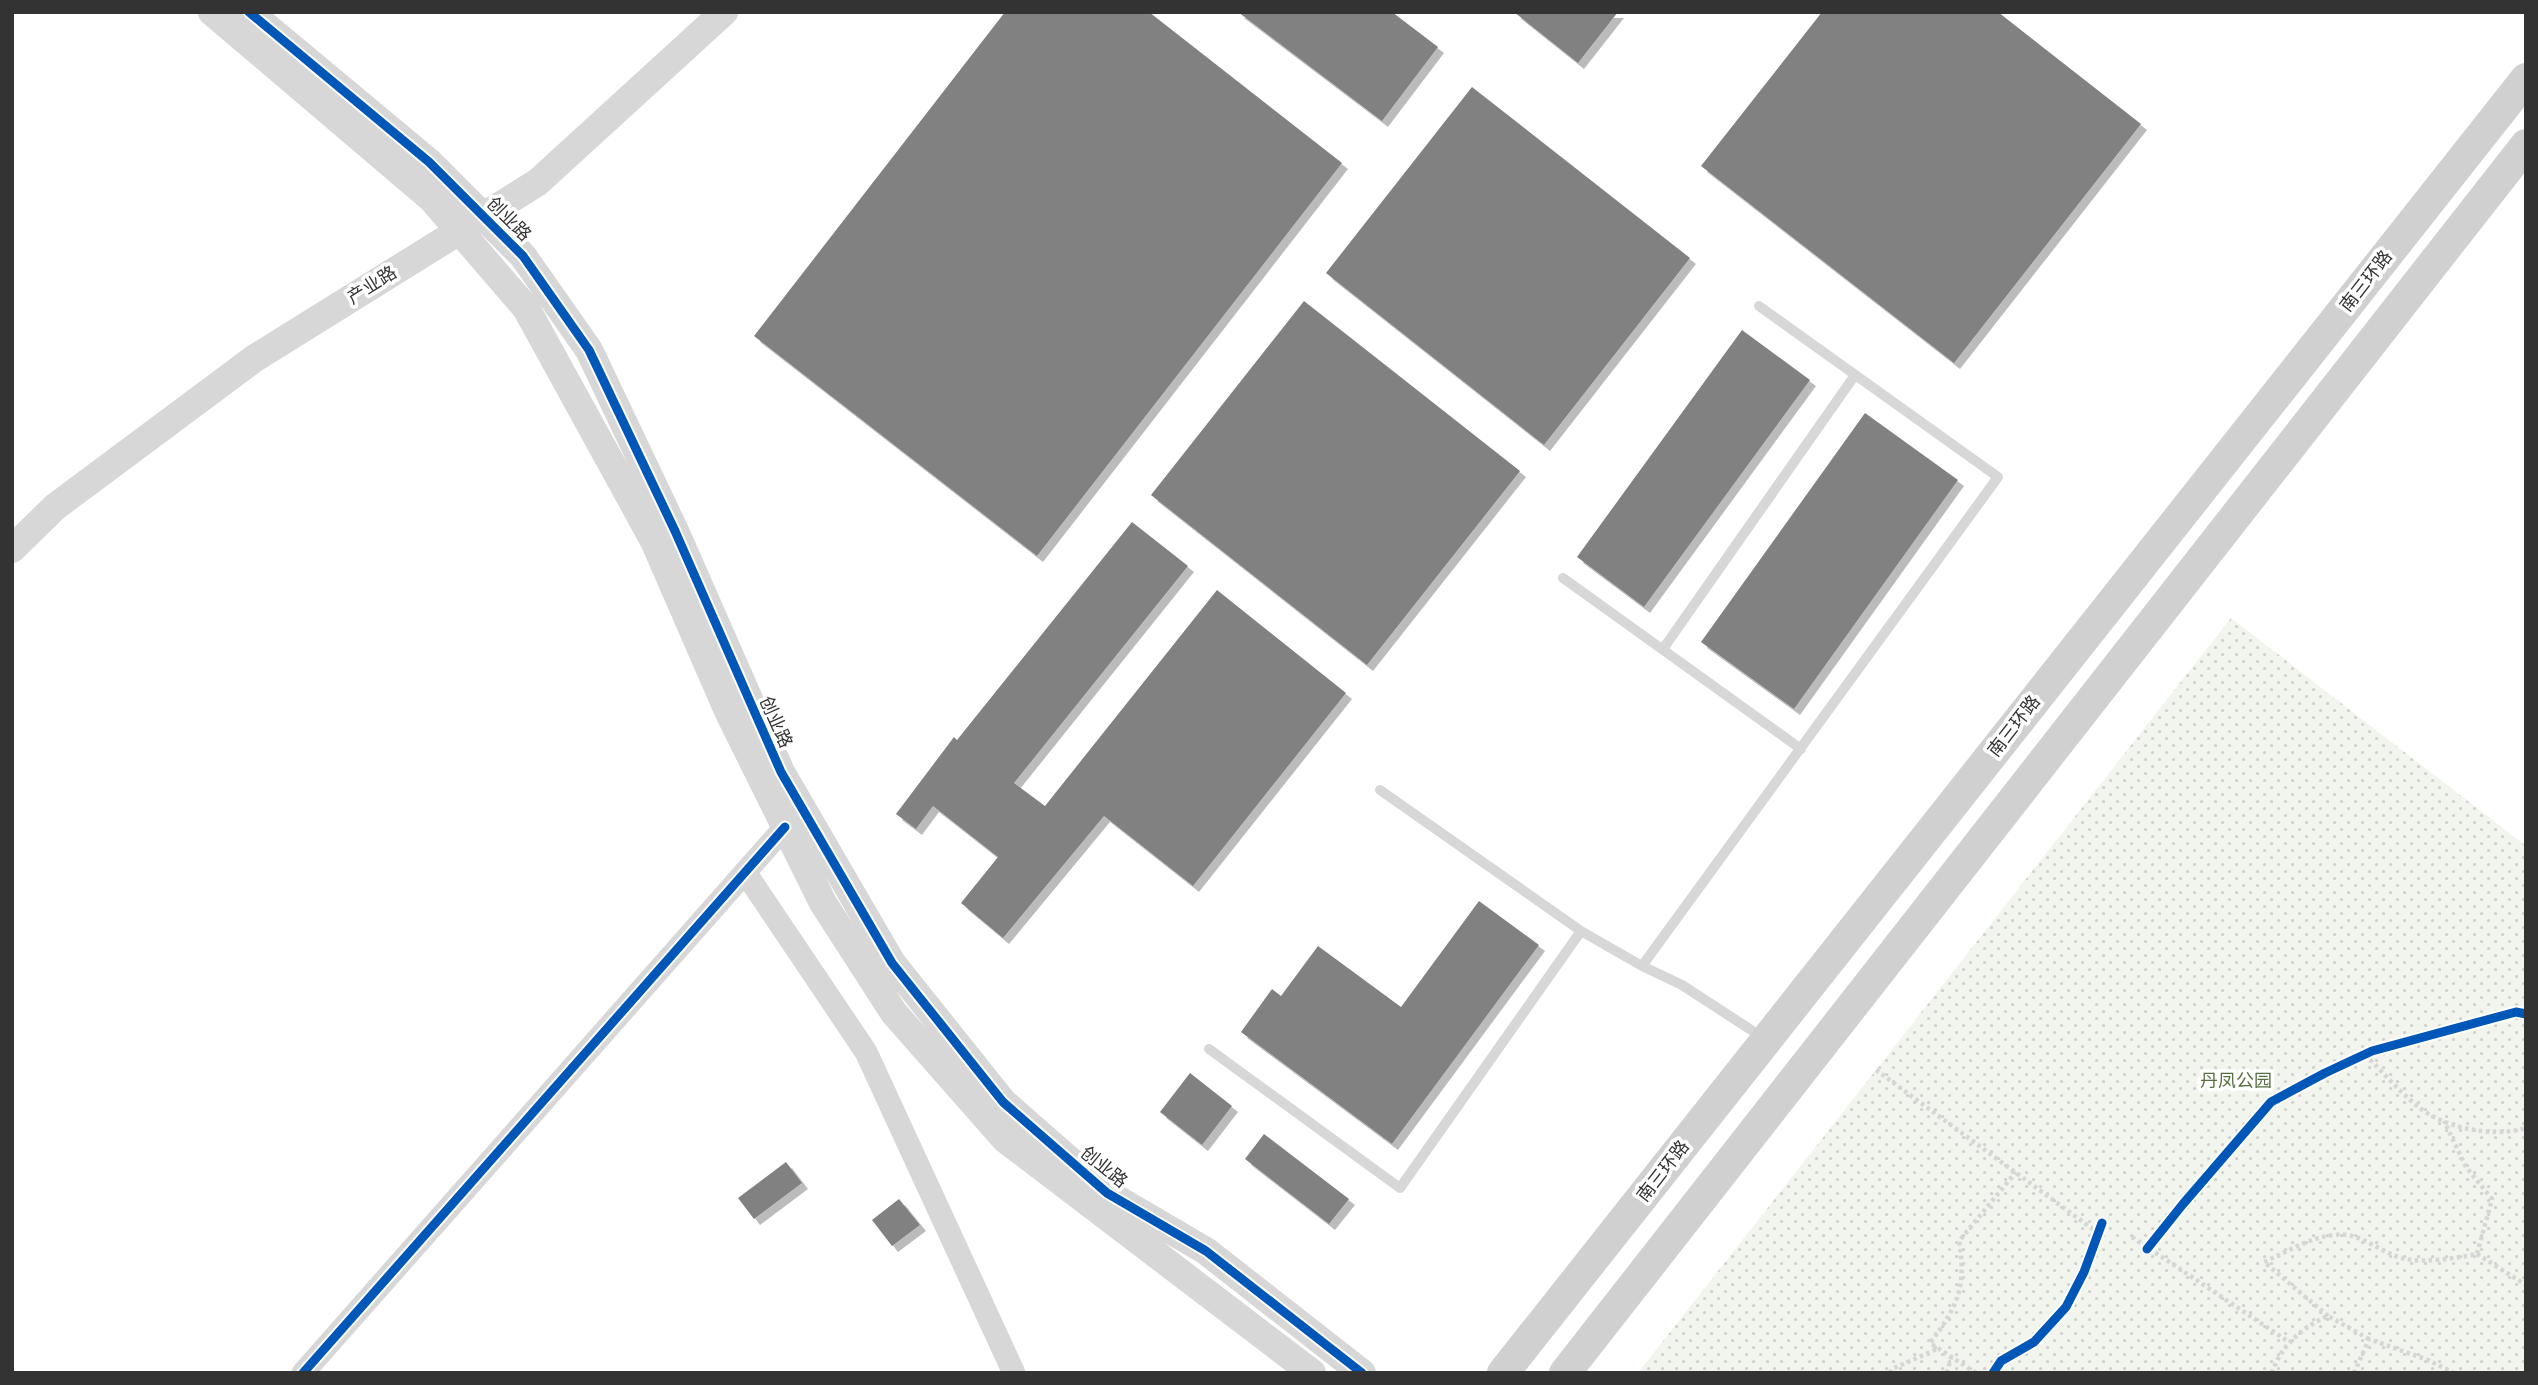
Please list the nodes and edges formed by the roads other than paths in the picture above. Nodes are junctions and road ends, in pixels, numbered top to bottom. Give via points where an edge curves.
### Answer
1 (212, 12) edge
2 (249, 12) edge
3 (724, 12) edge
4 (2526, 79) edge
5 (2526, 145) edge
6 (484, 216) junction
7 (459, 231) junction
8 (1759, 306) dead end
9 (1855, 375) junction
10 (12, 549) edge
11 (1563, 578) dead end
12 (1663, 649) junction
13 (1801, 749) junction
14 (1380, 790) dead end
15 (785, 827) junction
16 (745, 872) junction
17 (1581, 931) junction
18 (1642, 966) junction
19 (1766, 1040) junction
20 (1209, 1049) dead end
21 (303, 1373) edge
22 (1014, 1373) edge
23 (1312, 1373) edge
24 (1362, 1373) edge
25 (1503, 1373) edge
26 (1565, 1373) edge

1 - 7 street via 432,199
2 - 6 street, 创业路 via 429,162
3 - 6 street, 产业路 via 538,182
4 - 19 main road, 南三环路
5 - 26 main road
6 - 7 street, 产业路
6 - 24 street, 创业路 via 523,256 589,350 781,772 892,963 1003,1102 1107,1193 1206,1251
7 - 10 street, 产业路 via 255,358 55,507
7 - 15 street via 526,308 654,541 728,711
8 - 9 lane
9 - 12 lane
9 - 13 lane via 1998,477
11 - 12 lane
12 - 13 lane
13 - 18 lane
14 - 17 lane
15 - 16 street
15 - 23 street via 822,903 894,1013 1005,1139
16 - 21 street
16 - 22 street via 866,1052
17 - 18 lane
17 - 20 lane via 1400,1188
18 - 19 lane via 1682,985
19 - 25 main road, 南三环路

